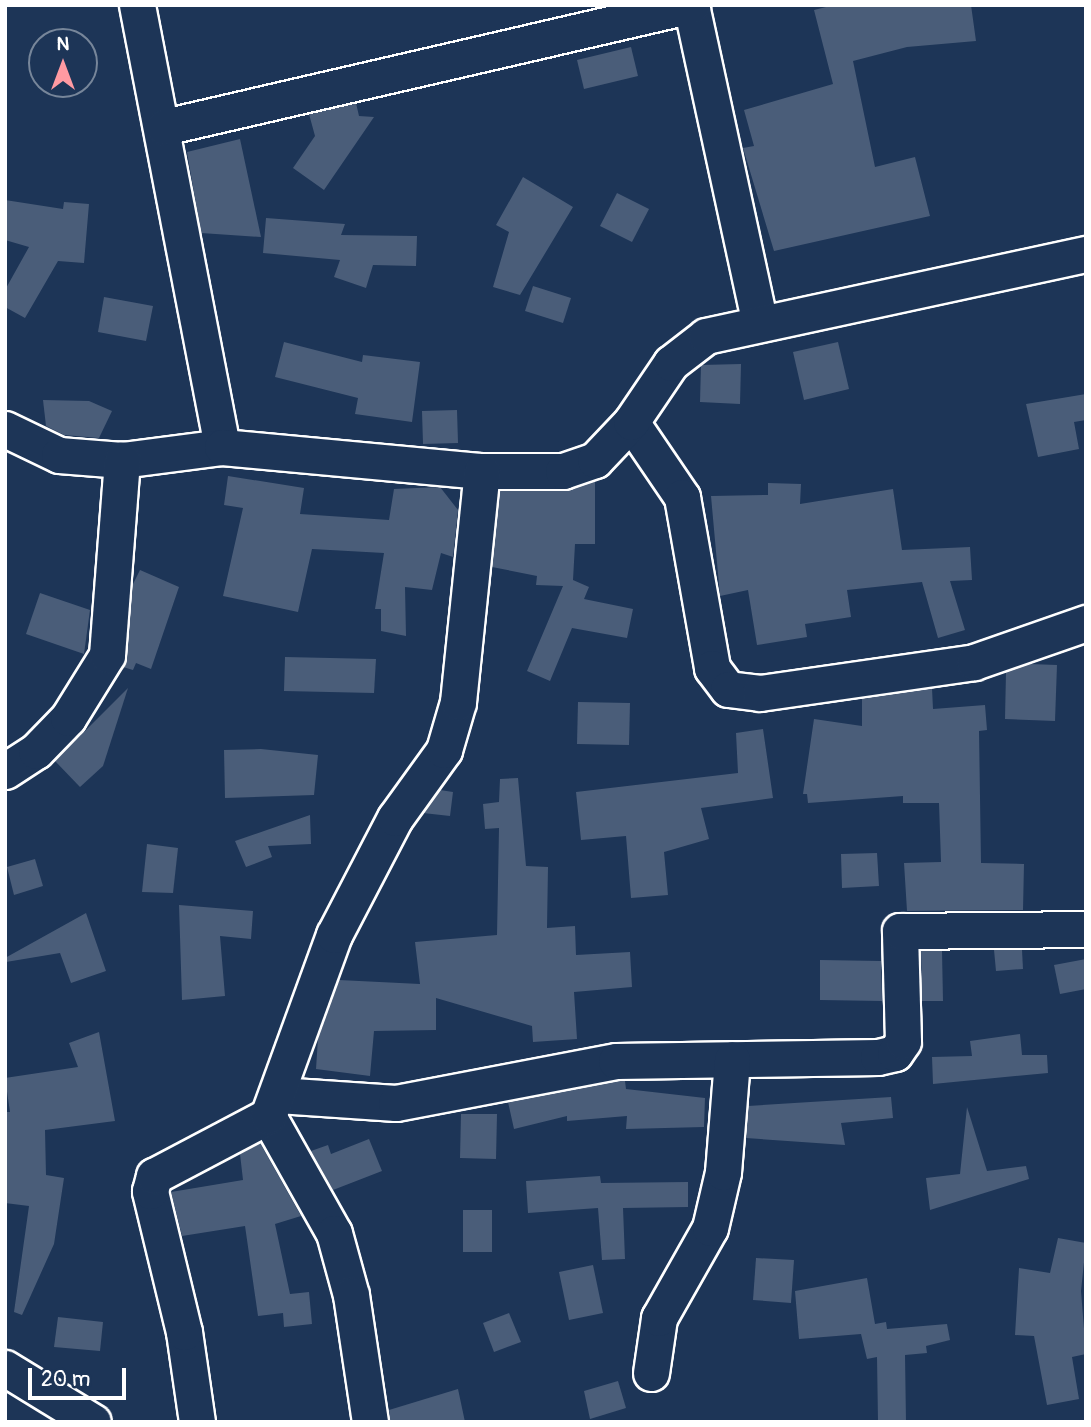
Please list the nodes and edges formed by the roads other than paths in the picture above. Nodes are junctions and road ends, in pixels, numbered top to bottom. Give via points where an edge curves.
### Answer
1 (691, 5) edge
2 (131, 7) edge
3 (164, 127) junction
4 (1086, 254) edge
5 (760, 323) junction
6 (631, 422) junction
7 (5, 429) edge
8 (222, 447) junction
9 (122, 460) junction
10 (482, 471) junction
11 (1086, 623) edge
12 (5, 771) edge
13 (1086, 929) edge
14 (732, 1059) junction
15 (273, 1105) junction
16 (5, 1368) edge
17 (651, 1373) dead end
18 (93, 1422) edge
19 (197, 1422) edge
20 (370, 1422) edge

1 - 3 street
1 - 5 street
2 - 3 street
3 - 8 street
4 - 5 street
5 - 6 street via 706,336 671,362
6 - 10 street via 595,460 563,471
6 - 11 street via 682,497 712,668 727,689 760,693 974,662
7 - 9 street via 59,456
8 - 9 street
8 - 10 street
9 - 12 street via 107,654 68,718 36,751
10 - 15 street via 454,726 444,750 395,818 334,935
13 - 14 street via 900,931 903,1041 895,1053
14 - 15 street via 616,1061 396,1103
14 - 17 street via 723,1172 710,1228 659,1318
15 - 19 street via 171,1164 154,1176 149,1191 184,1332
15 - 20 street via 334,1233 351,1296
16 - 18 street

